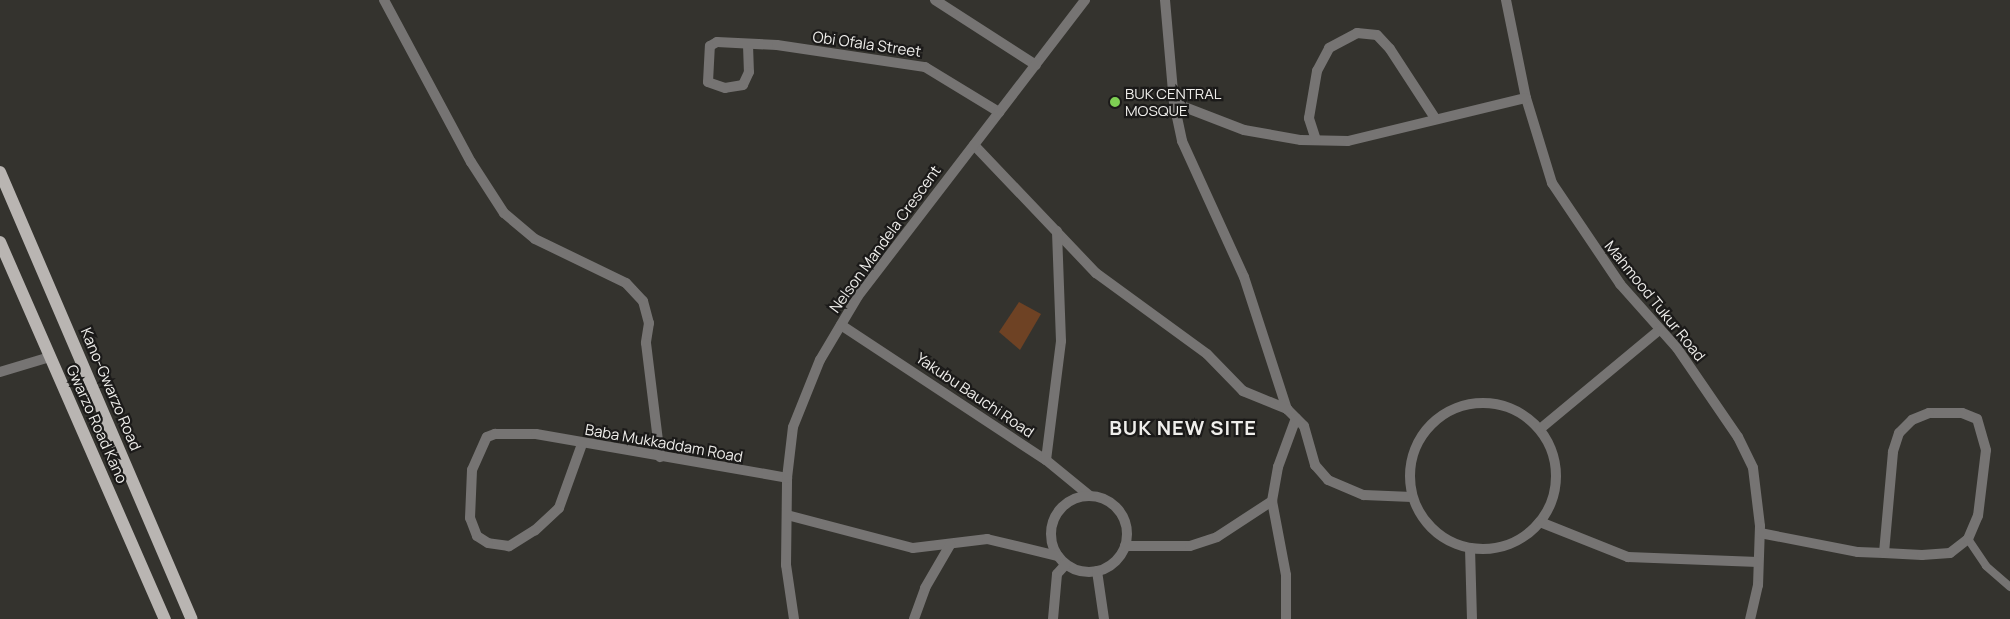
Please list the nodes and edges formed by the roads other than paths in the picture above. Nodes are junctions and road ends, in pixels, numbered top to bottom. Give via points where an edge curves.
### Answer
1 (384, 0) edge
2 (935, 0) edge
3 (1086, 0) edge
4 (1165, 0) edge
5 (1506, 0) edge
6 (748, 45) junction
7 (1036, 66) junction
8 (1526, 98) junction
9 (1174, 103) junction
10 (999, 112) junction
11 (1435, 118) junction
12 (1316, 140) junction
13 (974, 145) junction
14 (0, 172) edge
15 (1057, 231) junction
16 (0, 242) edge
17 (841, 325) junction
18 (1658, 331) junction
19 (50, 357) junction
20 (0, 372) edge
21 (1287, 409) junction
22 (1296, 418) junction
23 (1540, 429) junction
24 (582, 444) junction
25 (660, 457) junction
26 (1046, 460) junction
27 (787, 478) junction
28 (1090, 496) junction
29 (1412, 497) junction
30 (1272, 501) junction
31 (787, 515) junction
32 (1540, 522) junction
33 (1760, 533) junction
34 (1968, 539) junction
35 (950, 545) junction
36 (1125, 546) junction
37 (1470, 548) junction
38 (1884, 554) junction
39 (1058, 556) junction
40 (1758, 562) junction
41 (1066, 564) junction
42 (1097, 571) junction
43 (2010, 587) edge
44 (165, 619) edge
45 (192, 619) edge
46 (794, 619) edge
47 (914, 619) edge
48 (1053, 619) edge
49 (1104, 619) edge
50 (1286, 619) edge
51 (1472, 619) edge
52 (1750, 619) edge

1 - 25 street via 470,162 504,213 535,239 626,283 643,301 649,323 646,343
2 - 7 street
3 - 7 street, Nelson Mandela Crescent
4 - 9 street
5 - 8 street, Mahmood Tukur Road
6 - 6 street via 749,72 743,85 725,88 708,82 710,46 725,40
6 - 10 street, Obi Ofala Street via 925,67
7 - 10 street, Nelson Mandela Crescent
8 - 11 street
8 - 18 street, Mahmood Tukur Road via 1552,183 1579,229
9 - 12 street via 1244,130
9 - 21 street via 1182,141 1244,277
10 - 13 street, Nelson Mandela Crescent
11 - 12 street via 1348,141
11 - 12 street via 1390,49 1377,35 1356,32 1329,48 1317,71 1309,118
13 - 15 street
13 - 17 street, Nelson Mandela Crescent
14 - 45 main road, Kano-Gwarzo Road
15 - 21 street via 1096,273 1207,354 1243,391
15 - 26 street via 1061,341
16 - 19 main road, Gwarzo Road Kano
17 - 26 street, Yakubu Bauchi Road
17 - 27 street, Nelson Mandela Crescent via 800,402
18 - 23 street
18 - 33 street, Mahmood Tukur Road via 1677,348 1738,437 1760,498
19 - 20 street
19 - 44 main road, Gwarzo Road Kano
21 - 22 street
22 - 29 street via 1308,436 1315,465 1328,480 1364,494
22 - 30 street via 1278,467
23 - 29 street via 1508,408 1485,403 1463,406 1442,416 1425,431 1414,451 1410,474
23 - 32 street via 1553,456 1556,479
24 - 24 street, Baba Mukkaddam Road via 536,434 496,434 480,449 469,494 470,518 478,536 488,543 510,546 559,508
24 - 25 street, Baba Mukkaddam Road
25 - 27 street, Baba Mukkaddam Road
26 - 28 street, Yakubu Bauchi Road
27 - 31 street, Nelson Mandela Crescent
28 - 36 street via 1112,504 1120,512 1125,523
28 - 39 street via 1068,503 1054,521 1051,533
29 - 37 street via 1422,518 1438,534
30 - 36 street via 1217,537 1190,546
30 - 50 street via 1286,575
31 - 35 street via 913,548
31 - 46 street, Nelson Mandela Crescent via 786,565
32 - 37 street via 1503,547
32 - 40 street via 1628,557
33 - 38 street
33 - 40 street, Mahmood Tukur Road
34 - 38 street via 1950,553
34 - 38 street via 1978,516 1986,450 1983,430 1977,419 1962,413 1929,413 1912,420 1896,442
34 - 43 lane via 1986,566
35 - 39 street via 987,539
35 - 47 street via 925,588
36 - 42 street via 1111,565
37 - 51 street
39 - 41 street
40 - 52 street, Mahmood Tukur Road
41 - 42 street
41 - 48 street via 1057,574
42 - 49 street

